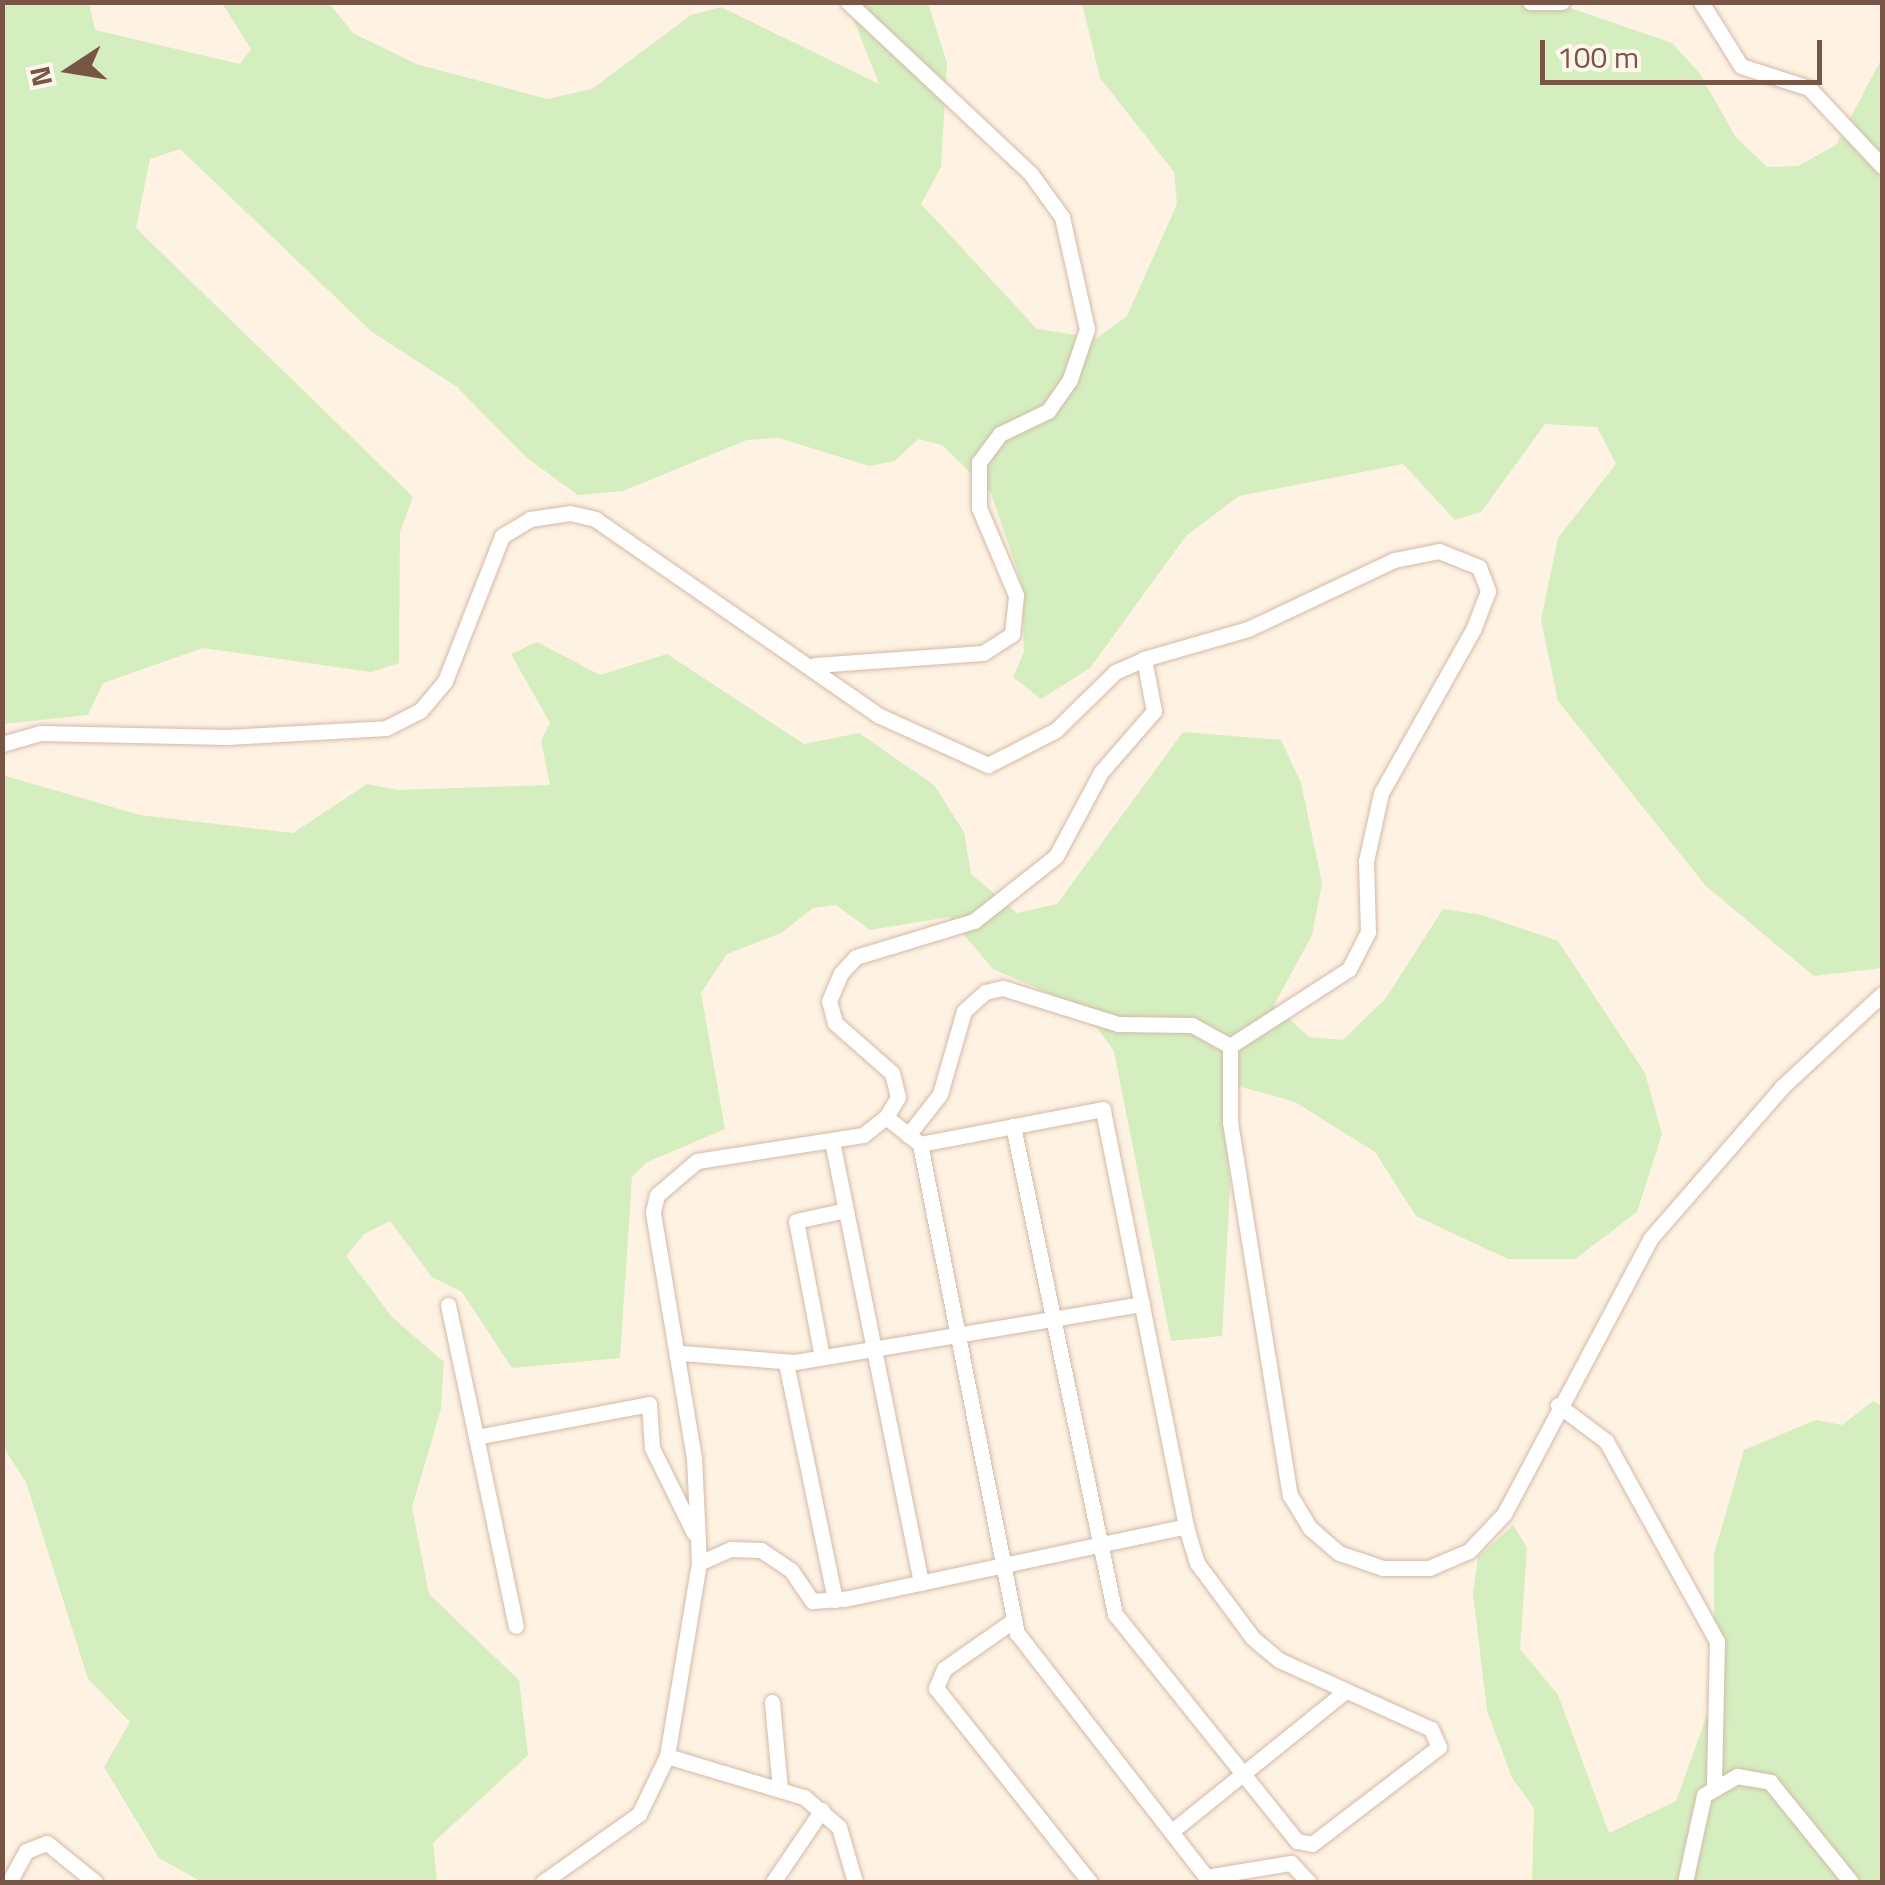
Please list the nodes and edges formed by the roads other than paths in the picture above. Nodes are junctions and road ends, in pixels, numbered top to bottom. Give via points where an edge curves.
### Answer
1 (848, 2) edge
2 (1530, 2) edge
3 (1562, 2) edge
4 (1701, 2) edge
5 (1882, 166) edge
6 (1144, 659) junction
7 (815, 665) junction
8 (2, 744) edge
9 (1882, 994) edge
10 (1230, 1046) junction
11 (886, 1117) junction
12 (1013, 1126) junction
13 (914, 1140) junction
14 (832, 1142) junction
15 (846, 1210) junction
16 (448, 1304) dead end
17 (1142, 1304) junction
18 (1052, 1319) junction
19 (958, 1334) junction
20 (874, 1349) junction
21 (682, 1353) junction
22 (822, 1357) junction
23 (786, 1362) junction
24 (1558, 1406) junction
25 (476, 1437) junction
26 (1186, 1526) junction
27 (698, 1542) junction
28 (1095, 1546) junction
29 (699, 1563) junction
30 (1004, 1566) junction
31 (921, 1583) junction
32 (834, 1600) junction
33 (1014, 1620) junction
34 (516, 1626) dead end
35 (1344, 1692) junction
36 (772, 1702) dead end
37 (668, 1756) junction
38 (1243, 1770) junction
39 (1714, 1784) junction
40 (780, 1790) junction
41 (822, 1810) junction
42 (1172, 1831) junction
43 (1202, 1880) edge
44 (9, 1882) edge
45 (95, 1882) edge
46 (543, 1882) edge
47 (773, 1882) edge
48 (854, 1882) edge
49 (1090, 1882) edge
50 (1309, 1882) edge
51 (1685, 1882) edge
52 (1850, 1882) edge

1 - 7 street via 1031,174 1062,216 1087,328 1070,380 1048,411 1000,434 979,462 979,508 1016,595 1012,634 983,652
2 - 3 street
4 - 5 street via 1741,66 1809,88
6 - 7 street via 1115,672 1056,730 988,764 880,716
6 - 10 street via 1248,629 1394,560 1439,551 1479,567 1488,591 1380,792 1366,861 1368,932 1349,968
6 - 11 street via 1154,712 1101,772 1056,856 974,921 856,958 841,973 829,1001 835,1023 892,1073 898,1096
7 - 8 street via 596,519 570,513 530,519 502,536 445,681 420,711 386,728 227,737 40,732
9 - 24 street via 1782,1087 1650,1240
10 - 13 street via 1192,1026 1118,1024 1003,988 985,992 964,1011 940,1094
10 - 24 street via 1230,1122 1287,1476 1310,1528 1339,1553 1383,1568 1429,1568 1469,1551 1504,1514
11 - 13 street
11 - 14 street via 862,1135
12 - 13 street
12 - 17 street via 1103,1108
12 - 18 street
13 - 19 street
14 - 15 street
14 - 21 street via 696,1161 657,1195 653,1212
15 - 20 street
15 - 22 street via 796,1221
16 - 25 street
17 - 18 street
17 - 26 street
18 - 19 street
18 - 28 street
19 - 20 street
19 - 30 street
20 - 22 street
20 - 31 street
21 - 23 street
21 - 27 street
22 - 23 street
23 - 32 street
24 - 39 street via 1606,1441 1718,1641
25 - 27 street via 650,1404 652,1448
25 - 34 street
26 - 28 street
26 - 35 street via 1197,1563 1252,1637
27 - 29 street
28 - 30 street
28 - 38 street via 1115,1614
29 - 32 street via 731,1550 761,1550 791,1570 812,1601
29 - 37 street
30 - 31 street
30 - 33 street
31 - 32 street
33 - 42 street
33 - 49 street via 944,1669 936,1688
35 - 38 street
35 - 38 street via 1431,1729 1439,1746 1312,1844 1297,1841
36 - 40 street
37 - 40 street
37 - 46 street via 639,1814
38 - 42 street
39 - 51 street via 1697,1811
39 - 52 street via 1737,1776 1770,1782
40 - 41 street
41 - 47 street
41 - 48 street via 839,1827
42 - 43 street
43 - 50 street via 1291,1863
44 - 45 street via 26,1850 46,1843

